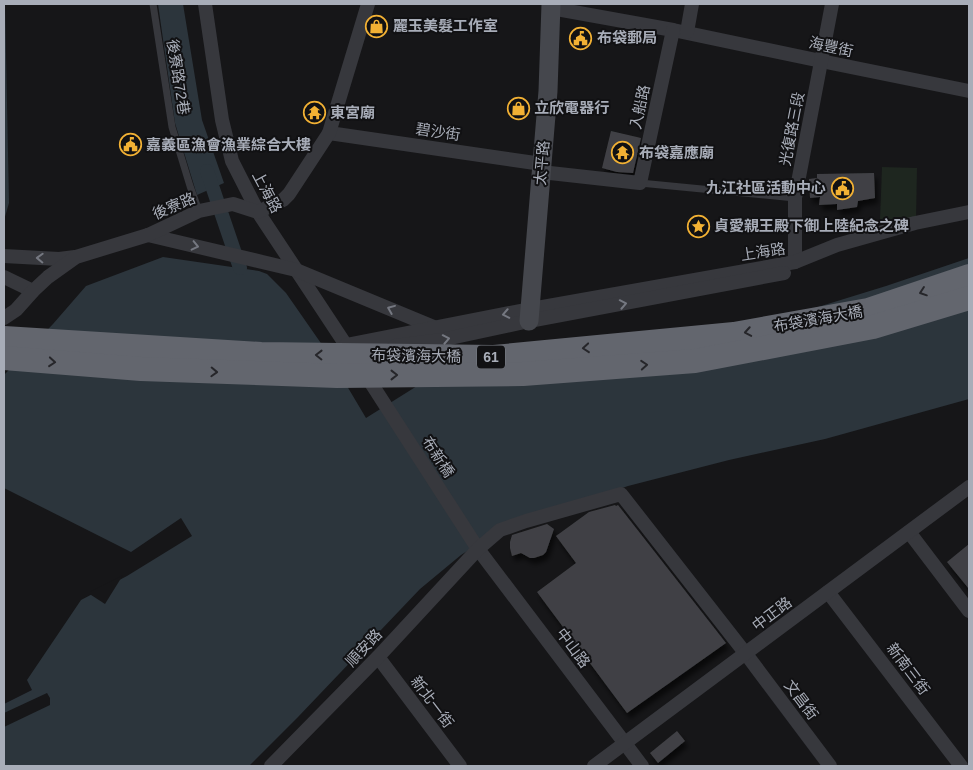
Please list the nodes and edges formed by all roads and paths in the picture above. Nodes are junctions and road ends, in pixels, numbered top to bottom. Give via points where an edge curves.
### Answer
1 (153, 4) edge
2 (205, 4) edge
3 (368, 4) edge
4 (692, 4) edge
5 (832, 4) edge
6 (551, 6) edge
7 (680, 31) junction
8 (821, 61) junction
9 (969, 92) edge
10 (329, 133) junction
11 (541, 168) junction
12 (640, 183) junction
13 (795, 198) junction
14 (199, 211) junction
15 (258, 212) junction
16 (969, 212) edge
17 (148, 235) junction
18 (4, 256) edge
19 (76, 256) junction
20 (795, 262) junction
21 (296, 270) junction
22 (4, 276) edge
23 (969, 276) edge
24 (33, 291) junction
25 (969, 298) edge
26 (4, 302) edge
27 (16, 310) junction
28 (529, 315) junction
29 (4, 318) edge
30 (436, 328) junction
31 (4, 338) edge
32 (346, 345) junction
33 (4, 358) edge
34 (371, 383) joint
35 (969, 488) edge
36 (909, 532) junction
37 (478, 549) junction
38 (828, 592) junction
39 (969, 611) edge
40 (746, 654) junction
41 (378, 657) junction
42 (625, 744) junction
43 (271, 766) edge
44 (460, 766) edge
45 (594, 766) edge
46 (642, 766) edge
47 (830, 766) edge
48 (961, 766) edge

1 - 14 lane, 後寮路72巷 via 172,127
2 - 15 street, 上海路 via 222,120 232,161
3 - 10 street
4 - 7 street, 入船路
5 - 8 street, 光復路三段
6 - 7 street
6 - 11 main road, 太平路
7 - 8 street, 海豐街
7 - 12 street, 入船路
8 - 9 street, 海豐街
8 - 13 street, 光復路三段
10 - 11 street, 碧沙街
10 - 15 street via 290,194
11 - 12 street
11 - 28 main road, 太平路
12 - 13 lane
13 - 20 street, 光復路三段
14 - 15 street, 後寮路 via 233,204
14 - 17 street, 後寮路
15 - 21 street, 上海路
16 - 20 street, 上海路 via 837,245
17 - 19 street, 後寮路
17 -> 21 street
19 -> 18 street via 59,259
19 - 24 street, 後寮路
20 - 28 street, 上海路
30 -> 21 street
21 - 32 street, 上海路
22 - 24 street
23 -> 31 highway, 布袋濱海大橋 / 61, bridge via 868,310 734,334 494,357 261,354
24 - 27 street, 後寮路
33 -> 25 highway, 布袋濱海大橋 / 61, bridge via 141,370 336,376 523,374 695,361 873,327
26 - 27 street
27 - 29 street, 後寮路
28 -> 30 street, 上海路
32 -> 28 street, 上海路 via 364,349 441,340
30 - 32 street, 上海路
32 - 34 street, 上海路
34 - 37 street, 布新橋
35 - 36 street, 中正路
36 - 38 street, 中正路
36 - 39 street
37 - 40 street, 順安路 via 500,530 621,494
37 - 41 street, 順安路
37 - 42 street, 中山路
38 - 40 street, 中正路
38 - 48 street, 新南三街
40 - 42 street, 中正路
40 - 47 street, 文昌街
41 - 43 street, 順安路
41 - 44 street, 新北一街
42 - 45 street, 中正路
42 - 46 street, 中山路

